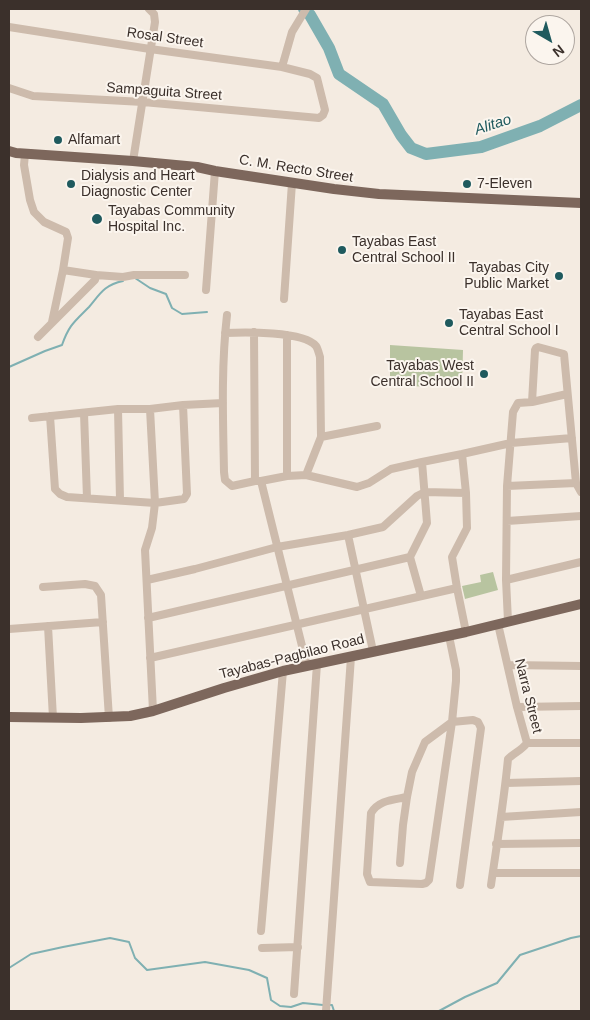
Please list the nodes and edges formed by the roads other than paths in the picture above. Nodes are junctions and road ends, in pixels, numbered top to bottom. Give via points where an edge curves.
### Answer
1 (149, 9) edge
2 (306, 9) edge
3 (9, 27) edge
4 (150, 49) junction
5 (282, 67) junction
6 (9, 88) edge
7 (143, 102) junction
8 (319, 118) joint
9 (9, 151) edge
10 (25, 154) junction
11 (133, 161) junction
12 (215, 171) junction
13 (292, 183) junction
14 (581, 203) edge
15 (63, 270) junction
16 (96, 275) junction
17 (185, 275) dead end
18 (206, 290) dead end
19 (284, 299) dead end
20 (227, 315) dead end
21 (52, 322) junction
22 (225, 332) junction
23 (254, 332) junction
24 (287, 335) junction
25 (38, 336) dead end
26 (567, 394) junction
27 (532, 402) junction
28 (222, 403) junction
29 (183, 405) junction
30 (150, 409) junction
31 (118, 410) junction
32 (84, 413) junction
33 (50, 416) junction
34 (32, 418) dead end
35 (377, 426) dead end
36 (321, 437) junction
37 (572, 438) junction
38 (510, 443) junction
39 (462, 454) junction
40 (422, 462) junction
41 (306, 475) junction
42 (286, 476) junction
43 (258, 481) junction
44 (576, 483) junction
45 (507, 486) junction
46 (425, 492) junction
47 (581, 492) edge
48 (466, 493) junction
49 (87, 498) junction
50 (120, 500) junction
51 (155, 503) junction
52 (581, 516) edge
53 (507, 521) junction
54 (348, 535) junction
55 (277, 547) junction
56 (410, 557) junction
57 (581, 562) edge
58 (356, 570) junction
59 (147, 580) junction
60 (506, 580) junction
61 (287, 586) junction
62 (43, 587) dead end
63 (457, 588) junction
64 (421, 596) junction
65 (581, 604) edge
66 (364, 609) junction
67 (148, 618) junction
68 (508, 621) junction
69 (103, 622) junction
70 (296, 624) junction
71 (498, 624) junction
72 (48, 626) junction
73 (9, 629) edge
74 (466, 632) junction
75 (449, 636) junction
76 (374, 651) junction
77 (351, 656) junction
78 (150, 658) junction
79 (312, 665) junction
80 (508, 666) junction
81 (581, 666) edge
82 (283, 671) junction
83 (581, 706) edge
84 (517, 707) junction
85 (153, 711) junction
86 (9, 717) edge
87 (53, 718) junction
88 (109, 718) junction
89 (452, 722) junction
90 (527, 743) junction
91 (581, 743) edge
92 (581, 781) edge
93 (506, 783) junction
94 (406, 797) junction
95 (581, 812) edge
96 (501, 817) junction
97 (581, 843) edge
98 (496, 844) junction
99 (400, 863) dead end
100 (581, 872) edge
101 (493, 873) junction
102 (460, 885) dead end
103 (491, 885) dead end
104 (261, 931) dead end
105 (298, 947) junction
106 (262, 948) dead end
107 (294, 994) dead end
108 (326, 1010) edge

1 - 4 street via 155,22
2 - 5 street via 292,32
3 - 4 street, Rosal Street
4 - 5 street, Rosal Street
4 - 7 street
5 - 8 street, Rosal Street via 317,78 325,110
6 - 7 street, Sampaguita Street via 33,96
7 - 8 street, Sampaguita Street
7 - 11 street
9 - 10 main road, C. M. Recto Street
10 - 11 main road, C. M. Recto Street
10 - 15 street via 24,165 34,212 44,222 66,232 68,238
11 - 12 main road, C. M. Recto Street
12 - 13 main road, C. M. Recto Street
12 - 18 street
13 - 14 main road, C. M. Recto Street via 379,194
13 - 19 street
15 - 16 street
15 - 21 street
16 - 17 street
16 - 21 street via 95,280
20 - 22 street
21 - 25 street
22 - 23 street
22 - 28 street
23 - 24 street
23 - 43 street
24 - 36 street via 307,340 316,346 320,357
24 - 42 street
26 - 27 street
26 - 27 street via 564,354 538,347 535,350
26 - 37 street
27 - 38 street via 518,403 513,412
28 - 29 street
28 - 43 street via 225,480 232,486
29 - 30 street
29 - 51 street via 188,494 184,499
30 - 31 street
30 - 51 street
31 - 32 street
31 - 50 street
32 - 33 street
32 - 49 street
33 - 34 street
33 - 49 street via 55,489 67,497
35 - 36 street
36 - 41 street
37 - 38 street
37 - 44 street
38 - 39 street
38 - 45 street
39 - 40 street
39 - 48 street
40 - 41 street via 391,469 357,487
40 - 46 street
41 - 42 street
42 - 43 street
43 - 55 street
44 - 45 street
44 - 47 street
45 - 53 street
46 - 48 street
46 - 54 street via 383,527
46 - 56 street via 427,523
48 - 63 street via 467,528 452,557
49 - 50 street
50 - 51 street
51 - 59 street via 145,550
52 - 53 street
53 - 60 street
54 - 55 street
54 - 58 street
55 - 59 street
55 - 61 street
56 - 58 street
56 - 64 street
57 - 60 street
58 - 61 street
58 - 66 street
59 - 67 street
60 - 68 street
61 - 67 street
61 - 70 street
62 - 69 street via 95,586 101,595
63 - 64 street
63 - 74 street
64 - 66 street
65 - 68 main road, Tayabas-Pagbilao Road
66 - 70 street
66 - 76 street
67 - 78 street
68 - 71 main road, Tayabas-Pagbilao Road
69 - 72 street
69 - 88 street
70 - 78 street
70 - 79 street
71 - 74 main road, Tayabas-Pagbilao Road
71 - 80 street, Narra Street
72 - 73 street
72 - 87 street
74 - 75 main road, Tayabas-Pagbilao Road
75 - 76 main road, Tayabas-Pagbilao Road
75 - 89 street via 456,670
76 - 77 main road, Tayabas-Pagbilao Road
77 - 79 main road, Tayabas-Pagbilao Road
77 - 108 street
78 - 85 street
79 - 82 main road, Tayabas-Pagbilao Road
79 - 105 street
80 - 81 street
80 - 84 street, Narra Street
82 - 85 main road, Tayabas-Pagbilao Road
82 - 104 street
83 - 84 street
84 - 90 street, Narra Street
85 - 88 main road, Tayabas-Pagbilao Road
86 - 87 main road, Tayabas-Pagbilao Road
87 - 88 main road, Tayabas-Pagbilao Road
89 - 94 street via 425,742
89 - 94 street via 429,880 422,884 370,882 367,874 370,813 382,802
89 - 102 street via 473,720 481,728
90 - 91 street
90 - 93 street, Narra Street via 508,759
92 - 93 street
93 - 96 street, Narra Street
94 - 99 street
95 - 96 street
96 - 98 street, Narra Street
97 - 98 street
98 - 101 street, Narra Street
100 - 101 street
101 - 103 street, Narra Street
105 - 106 street
105 - 107 street

